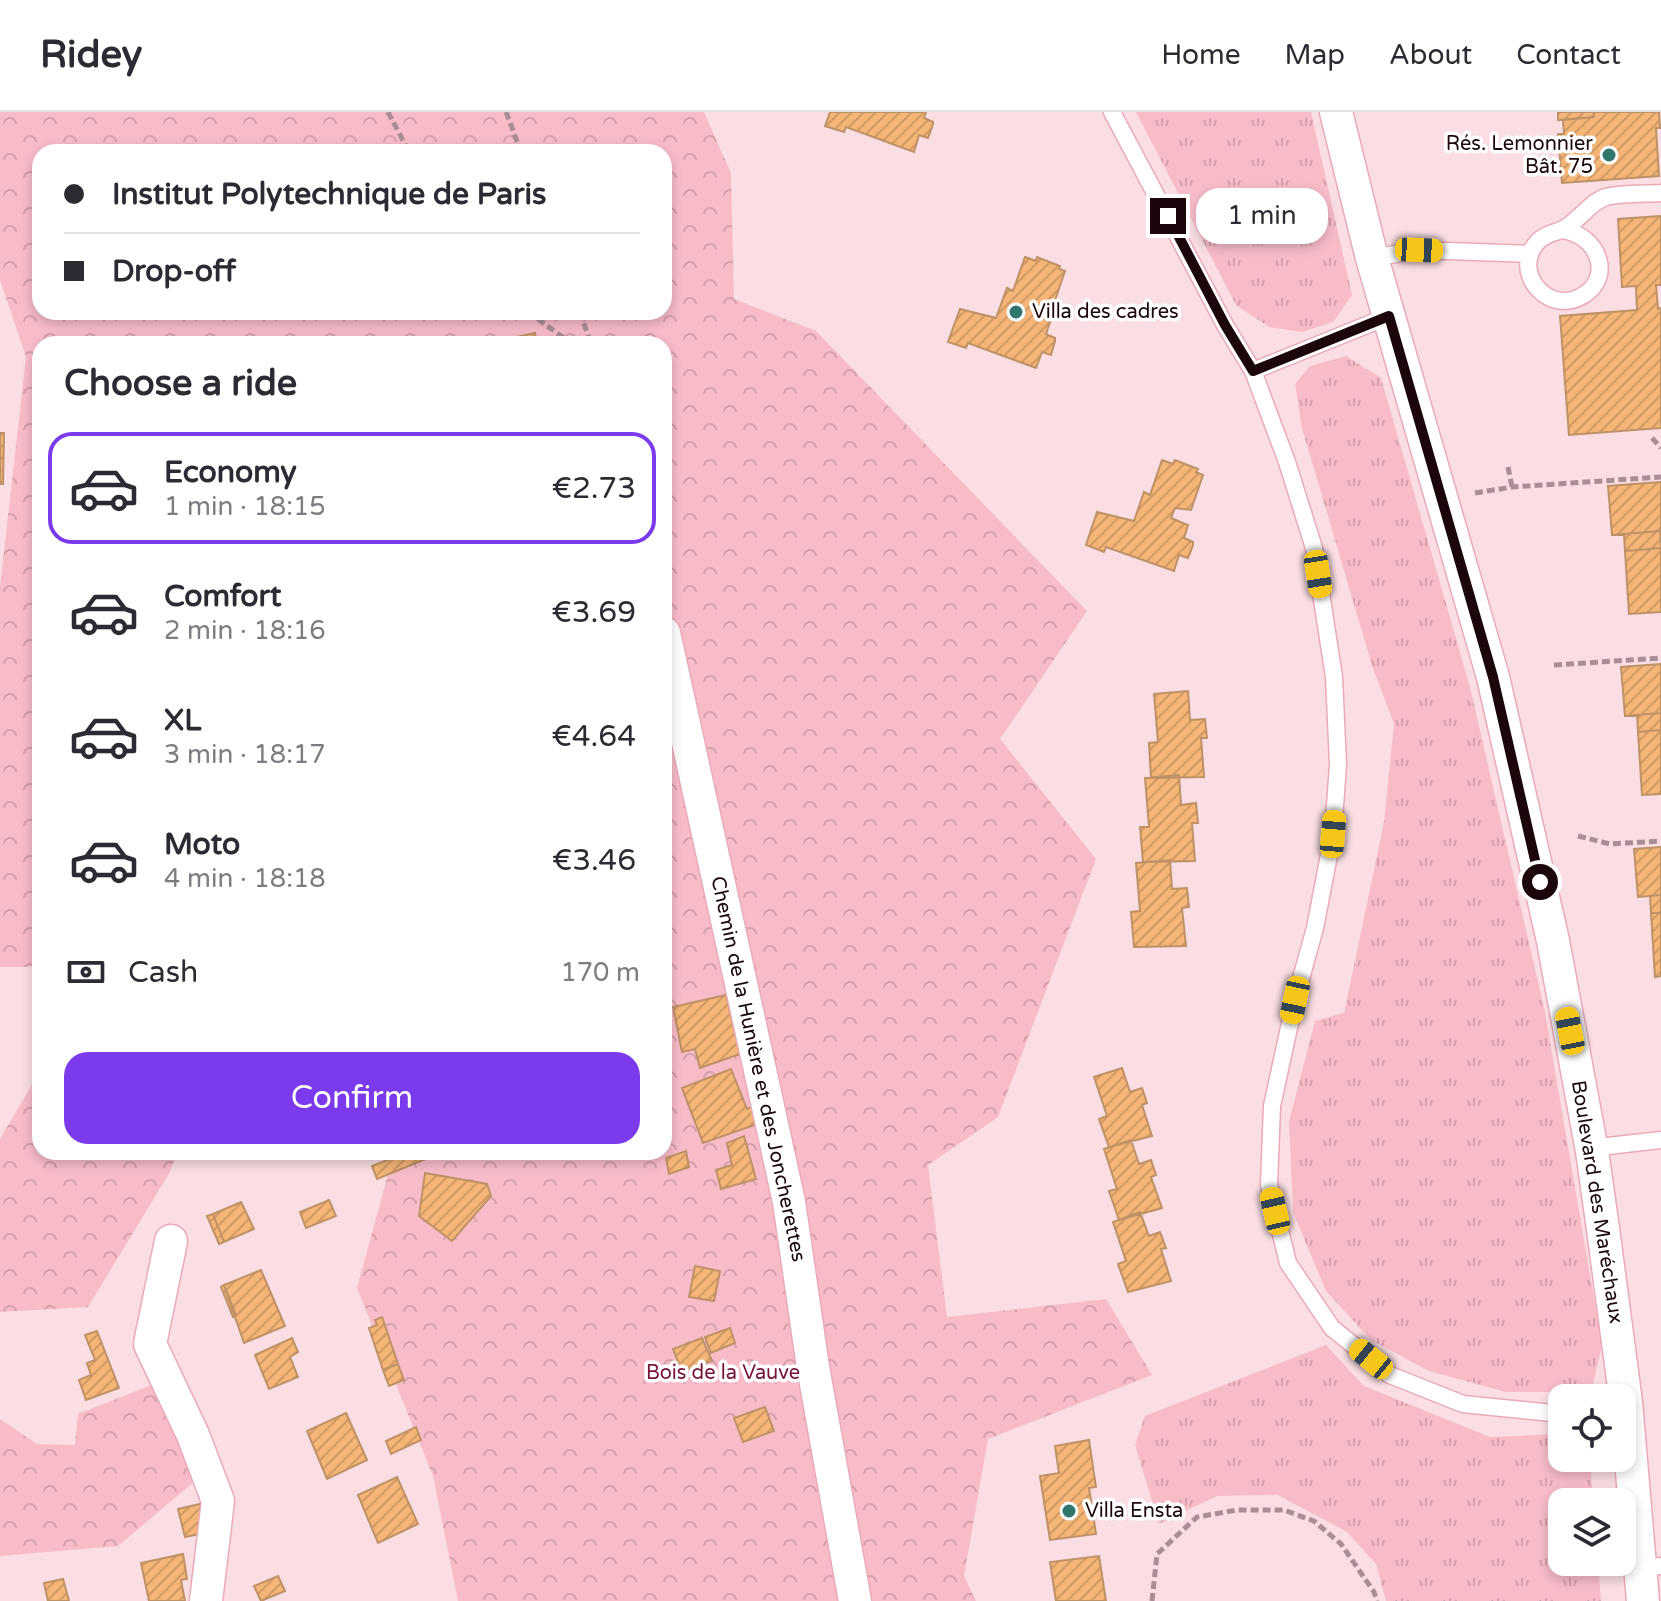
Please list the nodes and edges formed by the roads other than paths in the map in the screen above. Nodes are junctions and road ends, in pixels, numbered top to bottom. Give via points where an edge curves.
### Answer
1 (1112, 112) edge
2 (1336, 112) edge
3 (1661, 193) edge
4 (1562, 230) junction
5 (1530, 254) junction
6 (1372, 258) junction
7 (1389, 316) junction
8 (1253, 371) junction
9 (672, 669) edge
10 (1661, 1140) edge
11 (1592, 1151) junction
12 (171, 1241) dead end
13 (1622, 1384) edge
14 (1548, 1413) edge
15 (1635, 1472) edge
16 (1651, 1567) edge
17 (206, 1601) edge
18 (855, 1601) edge
19 (1643, 1601) edge

1 - 8 lane
2 - 6 street, Boulevard des Maréchaux
3 - 4 lane via 1604,198
4 - 5 lane via 1541,238
4 - 5 lane via 1584,236 1596,250 1598,276 1584,295 1567,301 1546,297 1529,273
5 - 6 lane via 1419,250
6 - 7 street, Boulevard des Maréchaux
7 - 8 lane
7 - 11 street, Boulevard des Maréchaux via 1497,692 1553,941
8 - 14 lane via 1314,548 1334,677 1338,764 1333,834 1315,928 1272,1106 1269,1185 1288,1263 1332,1328 1390,1375 1463,1404
9 - 18 street, Chemin de la Hunière et des Joncherettes via 789,1202
10 - 11 lane
11 - 13 street, Boulevard des Maréchaux
12 - 17 street via 150,1344 218,1501
15 - 16 street, Boulevard des Maréchaux
16 - 19 street, Boulevard des Maréchaux

